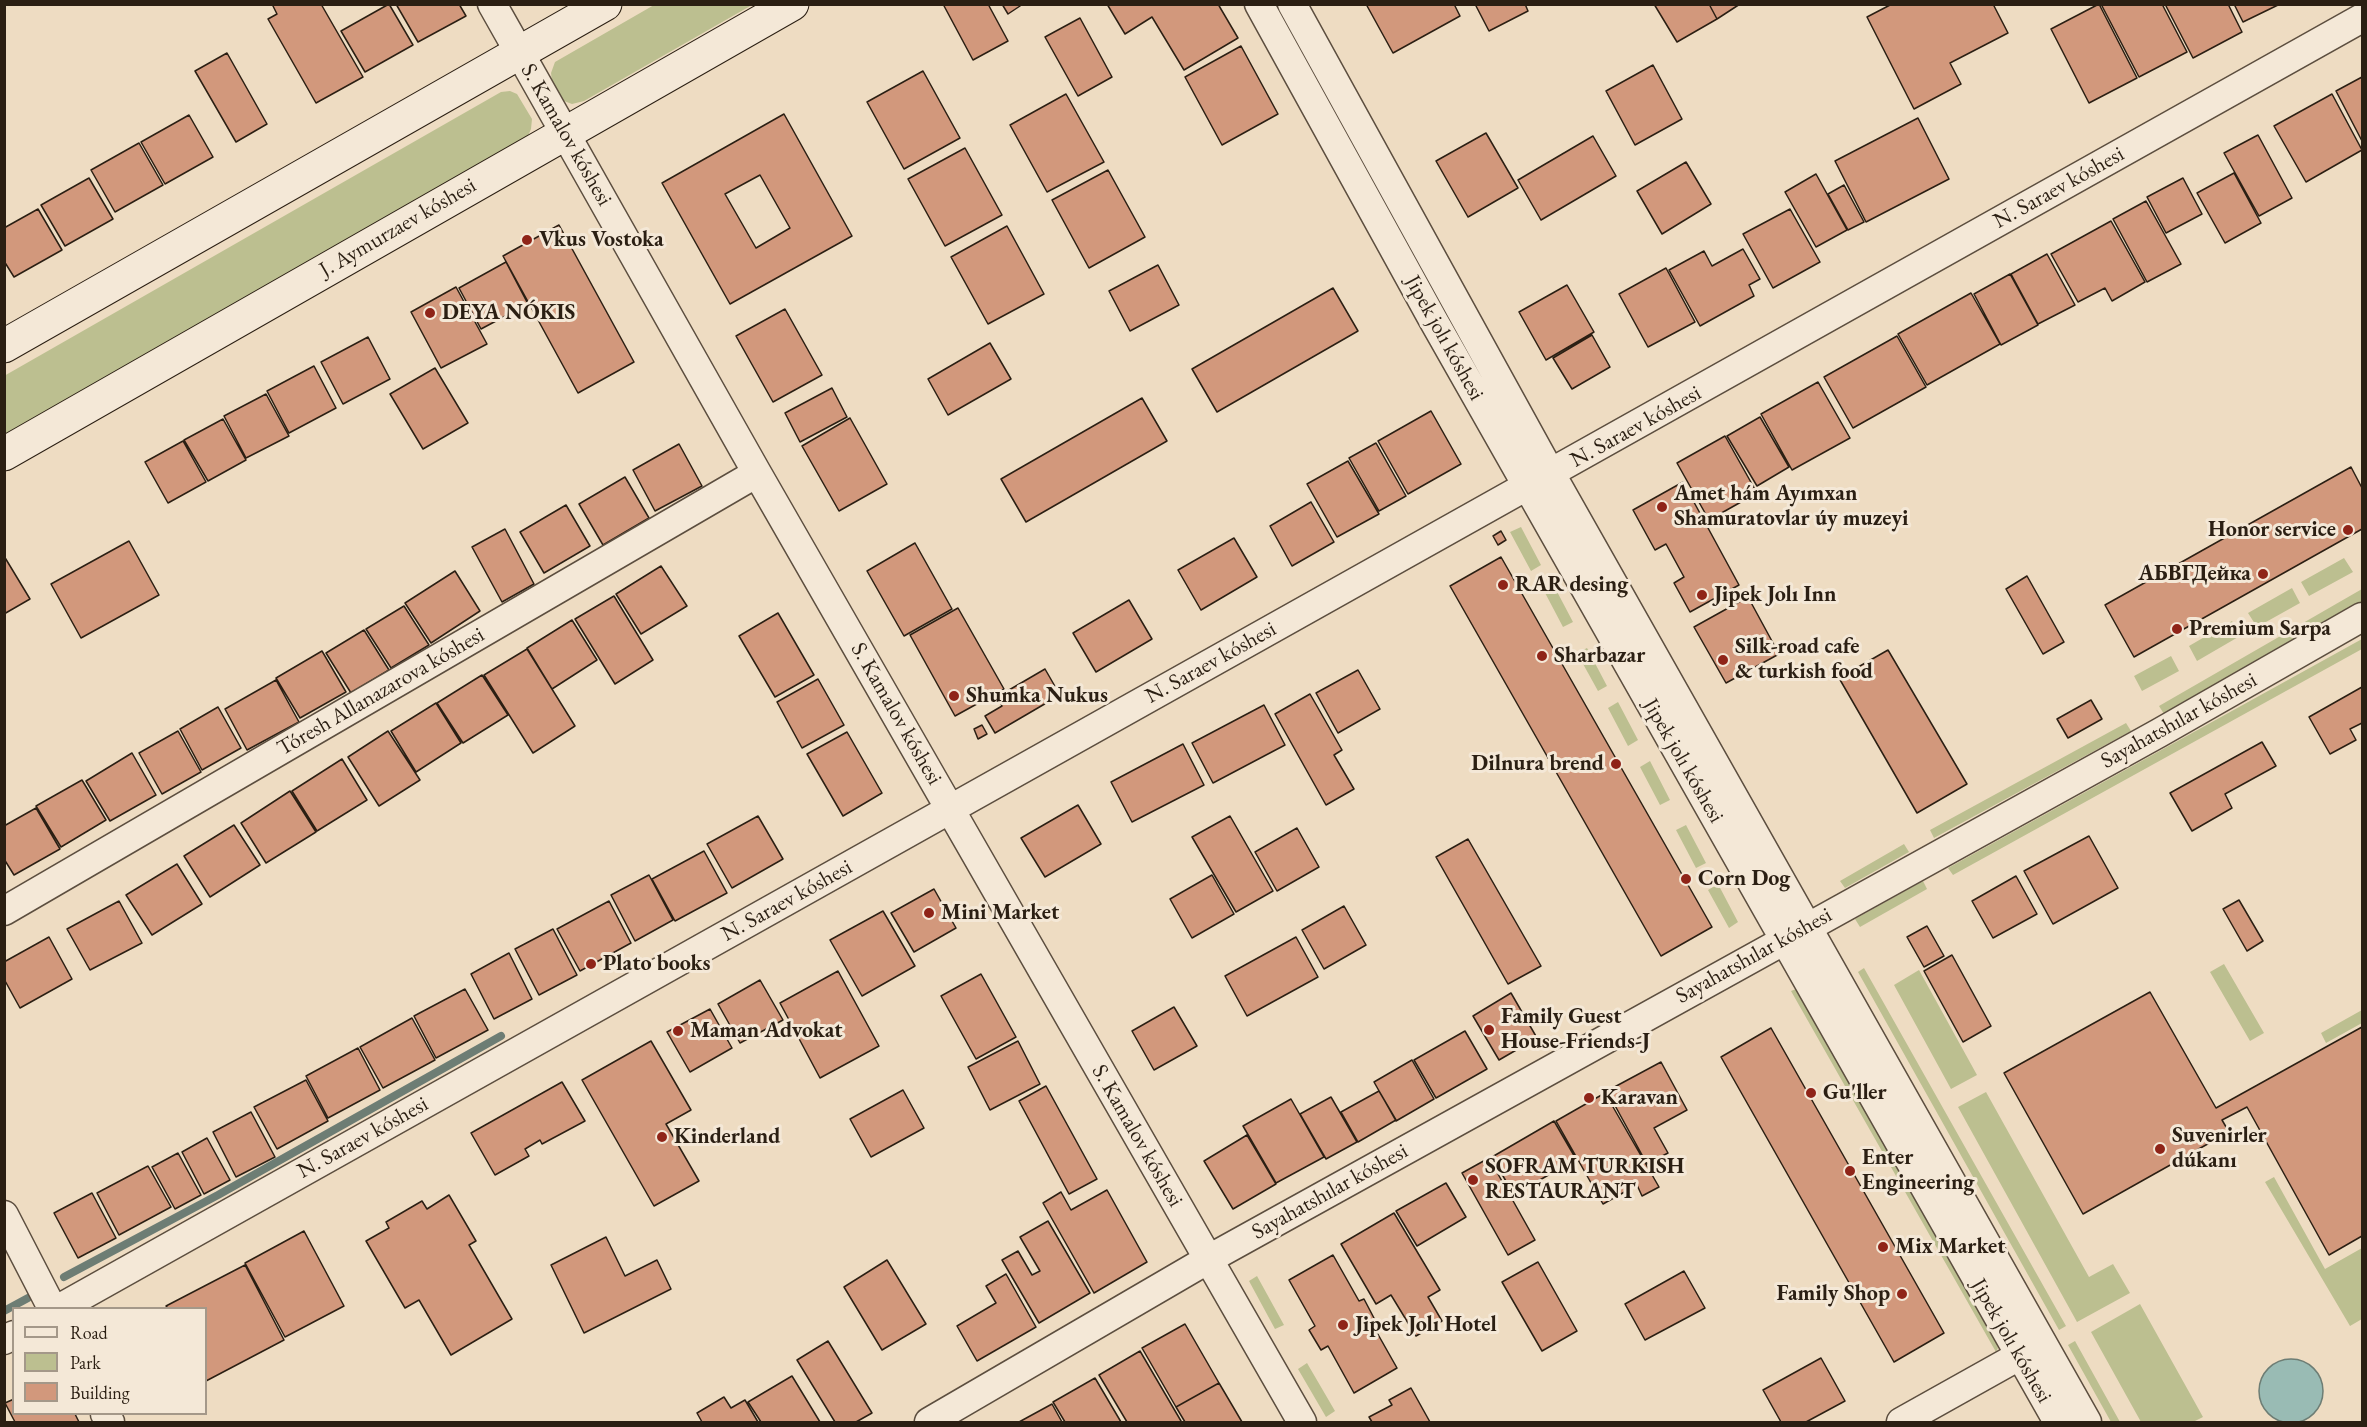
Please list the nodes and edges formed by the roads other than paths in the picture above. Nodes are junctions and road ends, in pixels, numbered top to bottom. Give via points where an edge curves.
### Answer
1 (492, 4) edge
2 (605, 4) edge
3 (792, 4) edge
4 (1258, 4) edge
5 (1292, 4) edge
6 (2362, 18) edge
7 (519, 53) junction
8 (565, 132) junction
9 (4, 346) edge
10 (4, 454) edge
11 (757, 473) junction
12 (1540, 481) junction
13 (2362, 617) edge
14 (951, 809) junction
15 (4, 911) edge
16 (1796, 934) junction
17 (4, 1215) edge
18 (1207, 1260) junction
19 (51, 1307) edge
20 (62, 1307) edge
21 (2019, 1356) junction
22 (929, 1422) edge
23 (1302, 1422) edge
24 (1901, 1422) edge
25 (2058, 1422) edge
26 (2087, 1422) edge

1 - 7 street, S. Kamalov kóshesi
2 - 7 street
3 - 8 street, J. Aymurzaev kóshesi
4 - 12 street, Jipek jolı kóshesi
5 - 12 street, Jipek jolı kóshesi
6 - 12 street, N. Saraev kóshesi
7 - 8 street, S. Kamalov kóshesi
7 - 9 street
8 - 10 street, J. Aymurzaev kóshesi
8 - 11 street, S. Kamalov kóshesi
11 - 14 street, S. Kamalov kóshesi
11 - 15 street, Tóresh Allanazarova kóshesi
12 - 14 street, N. Saraev kóshesi
12 - 16 street, Jipek jolı kóshesi
13 - 16 street, Sayahatshılar kóshesi
14 - 18 street, S. Kamalov kóshesi
14 - 20 street, N. Saraev kóshesi
16 - 18 street, Sayahatshılar kóshesi
16 - 21 street, Jipek jolı kóshesi
16 - 26 street, Jipek jolı kóshesi
17 - 19 street
18 - 22 street, Sayahatshılar kóshesi
18 - 23 street, S. Kamalov kóshesi
21 - 24 street
21 - 25 street, Jipek jolı kóshesi

